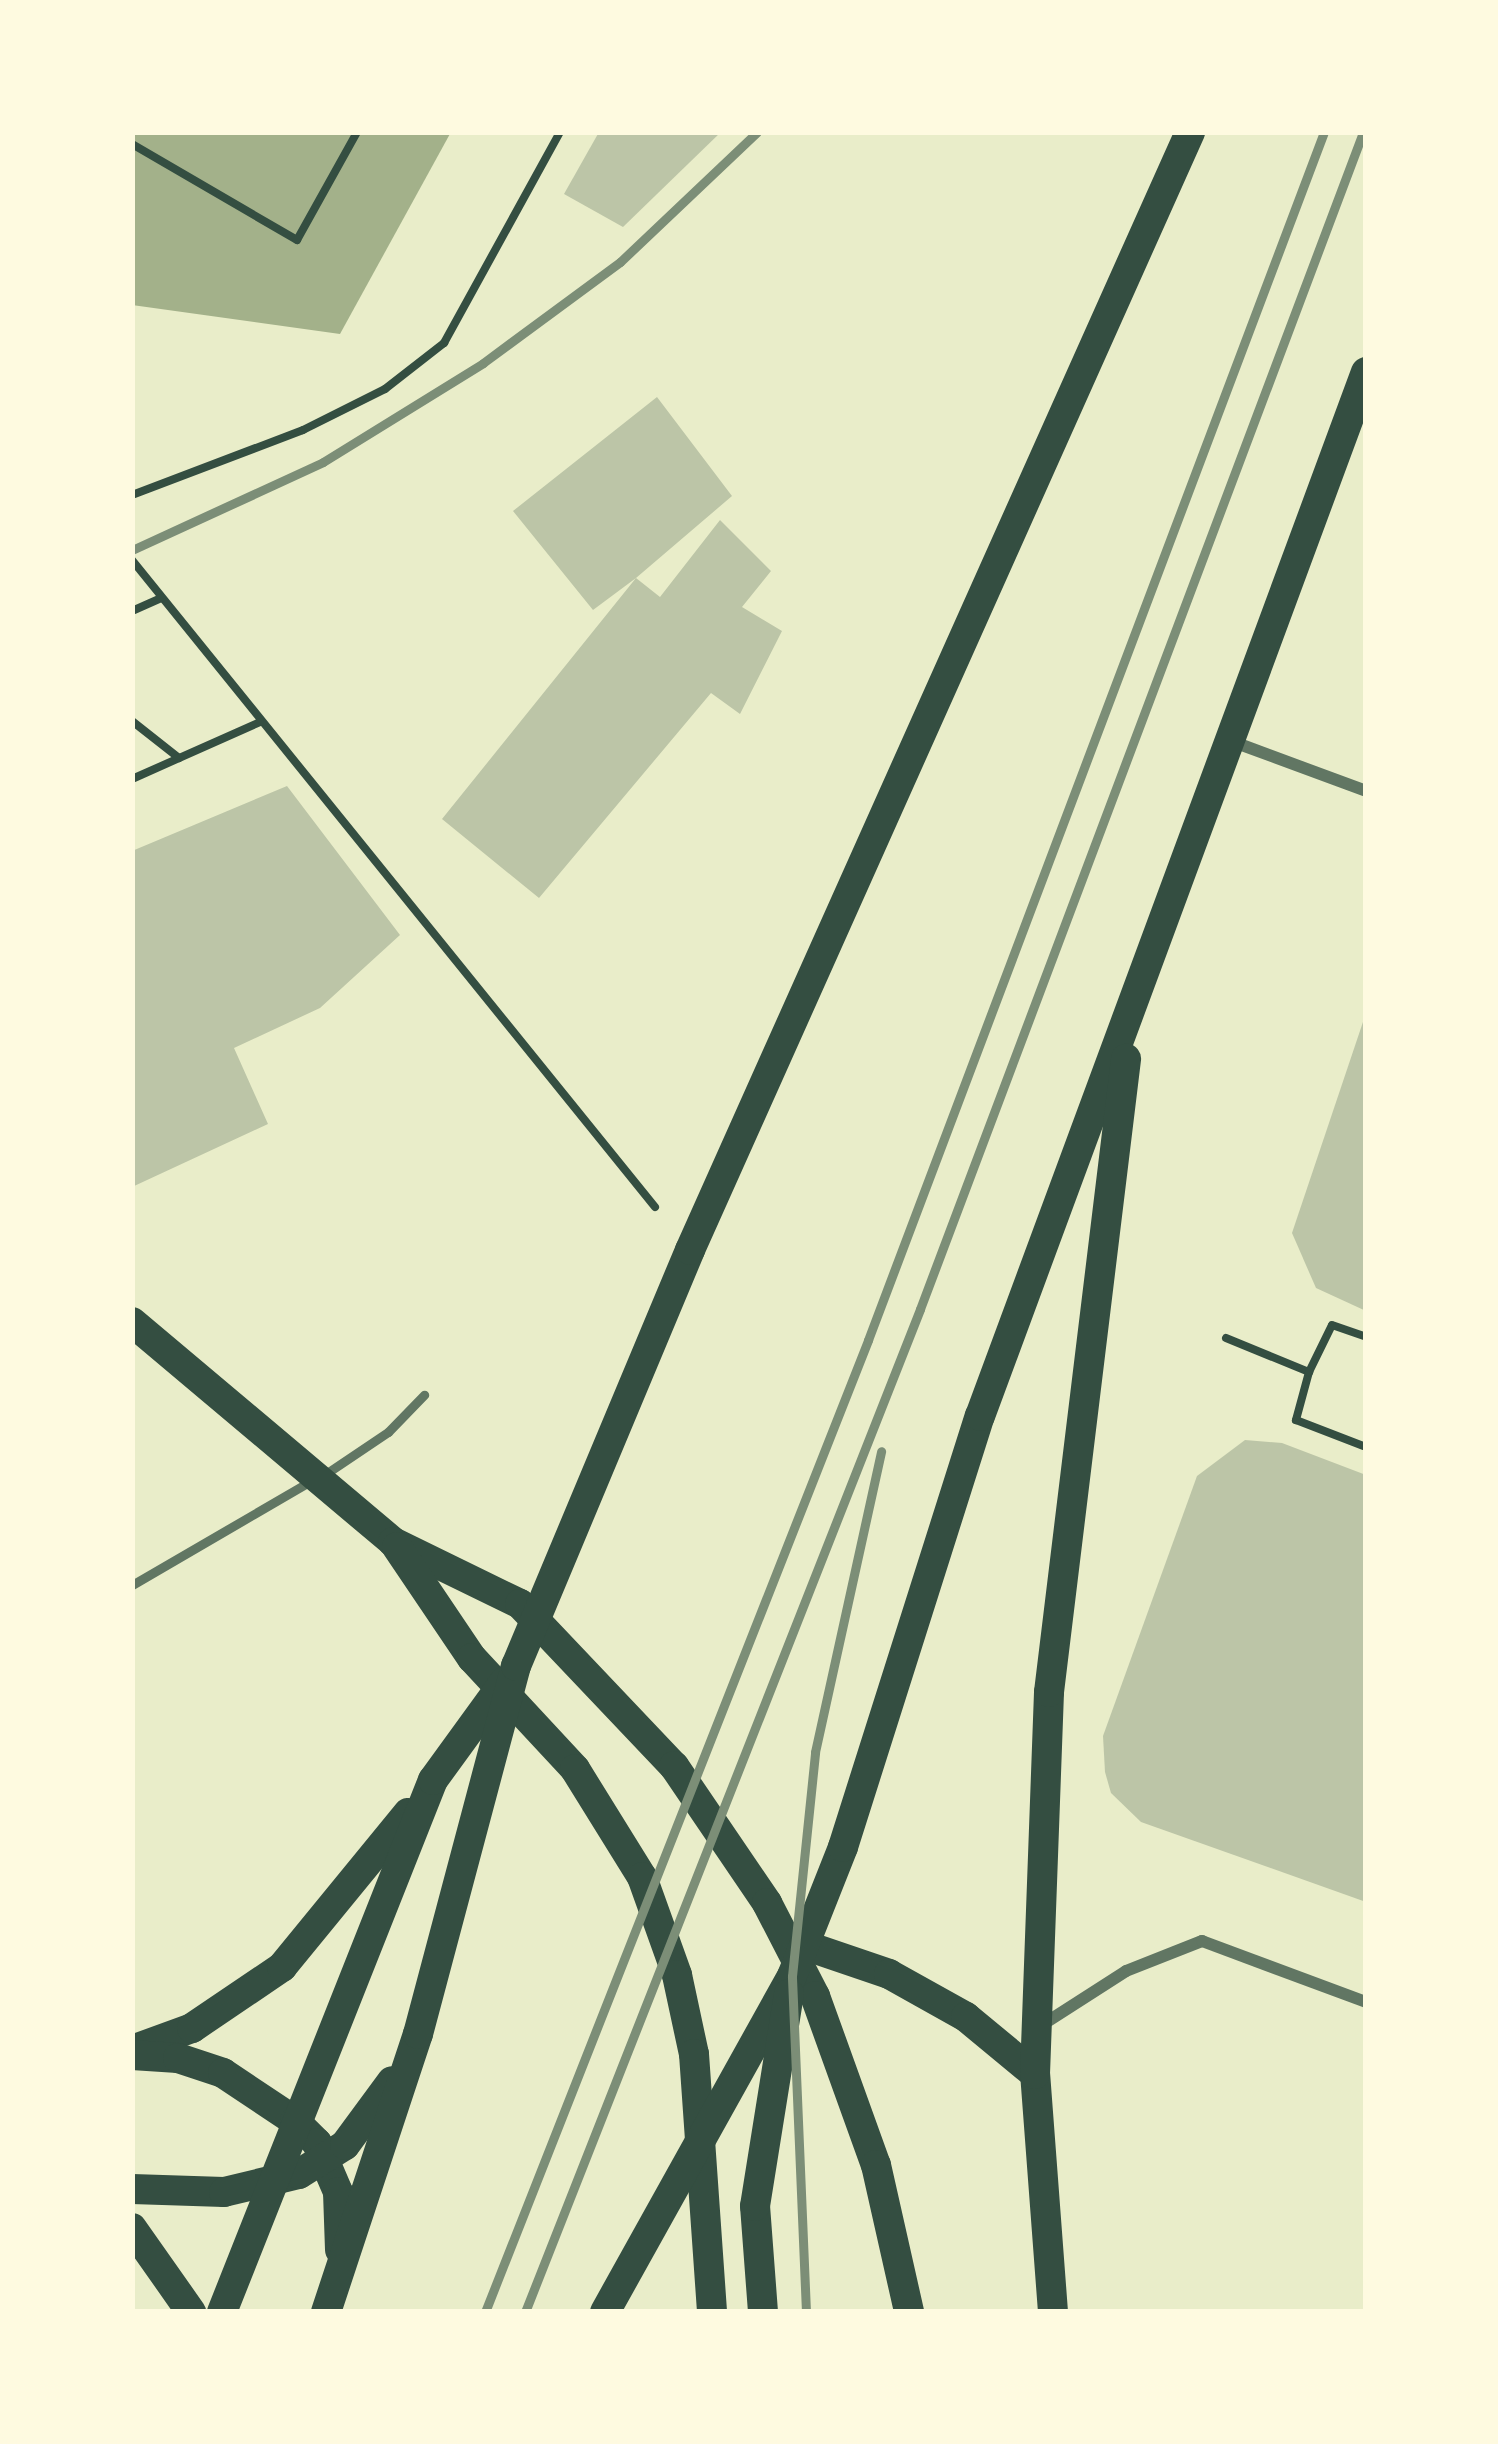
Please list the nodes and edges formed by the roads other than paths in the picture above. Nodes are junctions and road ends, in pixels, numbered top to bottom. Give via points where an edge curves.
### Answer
1 (1190, 132) edge
2 (1366, 372) edge
3 (1229, 741) junction
4 (1366, 791) edge
5 (1132, 1012) junction
6 (132, 1322) edge
7 (424, 1395) dead end
8 (393, 1542) junction
9 (132, 1585) edge
10 (516, 1666) junction
11 (433, 1780) junction
12 (804, 1945) junction
13 (792, 1976) junction
14 (1366, 2002) edge
15 (1036, 2029) junction
16 (418, 2034) junction
17 (132, 2053) edge
18 (1035, 2074) junction
19 (295, 2121) junction
20 (323, 2158) junction
21 (269, 2184) junction
22 (132, 2189) edge
23 (132, 2228) edge
24 (331, 2299) edge
25 (907, 2299) edge
26 (191, 2312) edge
27 (222, 2312) edge
28 (605, 2312) edge
29 (712, 2312) edge
30 (764, 2312) edge
31 (1052, 2312) edge

1 - 10 main road via 690,1250
2 - 3 main road
3 - 4 street
3 - 5 main road
5 - 12 main road via 980,1416 843,1847
5 - 15 main road via 1049,1692
6 - 8 main road
7 - 9 lane via 347,1463
8 - 25 main road via 520,1604 609,1690 732,1847 839,2054
8 - 29 main road via 472,1658 575,1769 642,1876 694,2054
10 - 11 main road
10 - 16 main road
11 - 17 main road via 282,1967 192,2028
11 - 19 main road
12 - 13 main road
12 - 18 main road via 928,1996
13 - 28 main road
13 - 30 main road via 755,2206
14 - 15 street via 1202,1941 1126,1971
15 - 18 main road
16 - 20 main road via 379,2105
16 - 24 main road
17 - 19 main road via 223,2073
18 - 31 main road
19 - 20 main road
19 - 21 main road
20 - 21 main road
20 - 24 main road via 338,2192
21 - 22 main road via 203,2193
21 - 27 main road
23 - 26 main road

